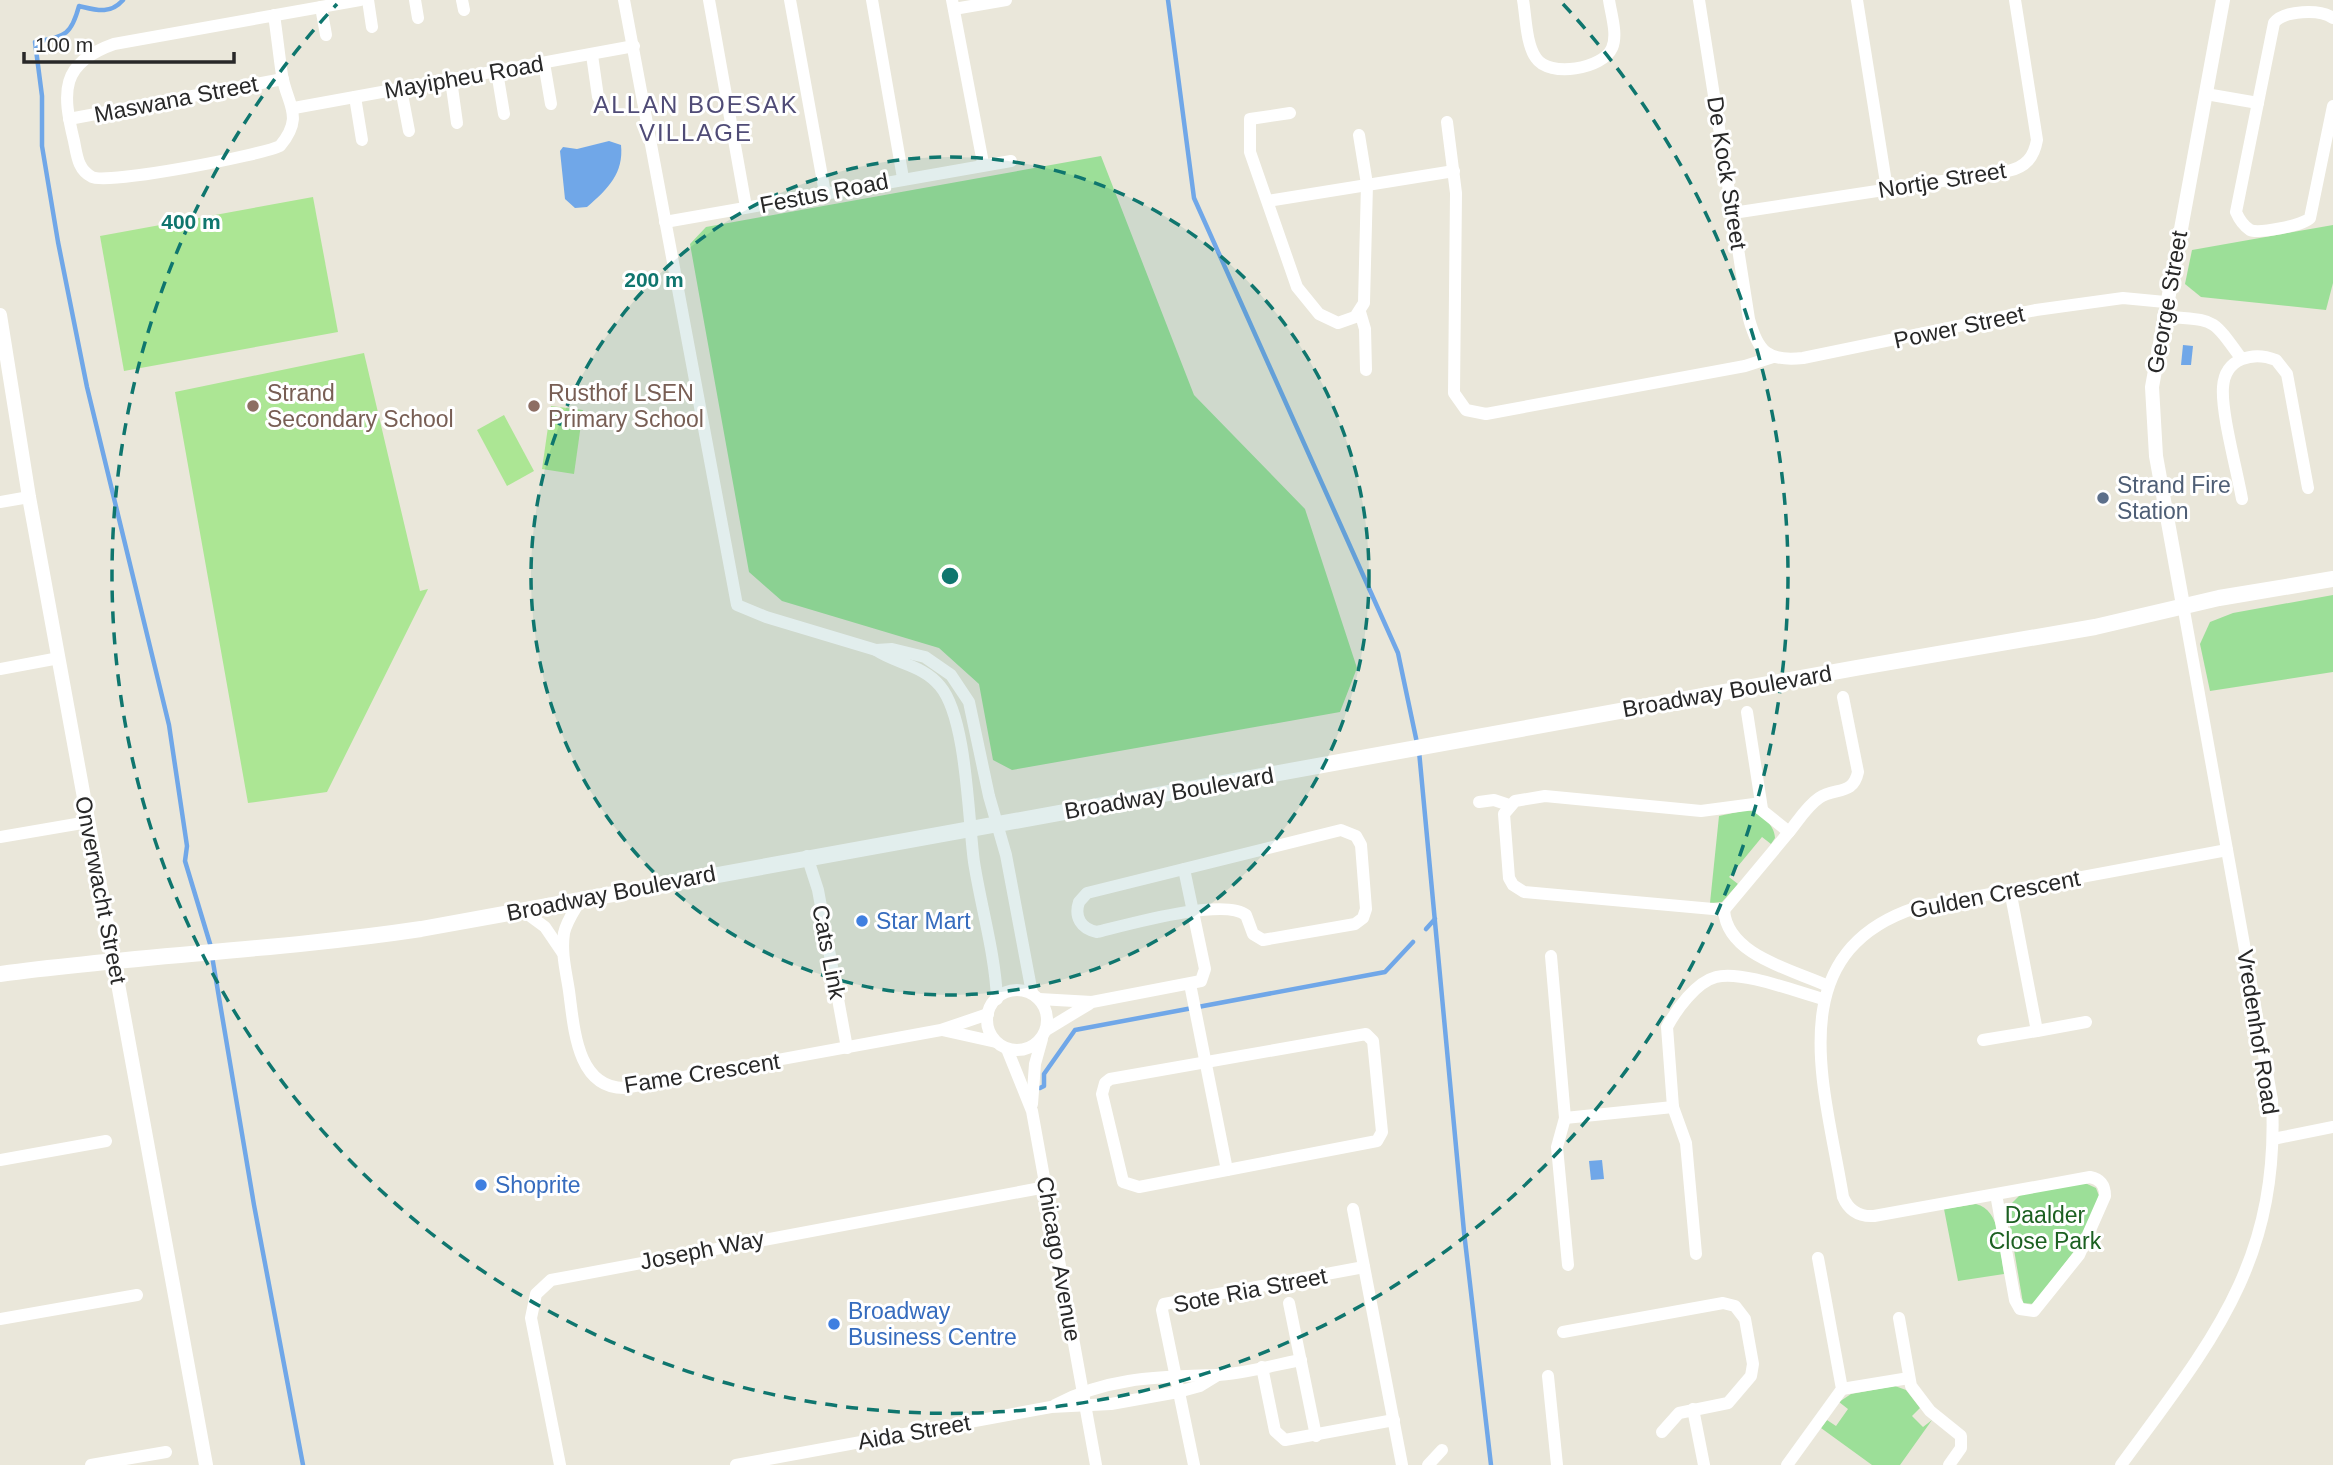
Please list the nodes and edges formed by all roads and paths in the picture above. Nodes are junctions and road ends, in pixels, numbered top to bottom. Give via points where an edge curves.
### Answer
1 (360, 0) edge
2 (368, 0) edge
3 (415, 0) edge
4 (624, 0) edge
5 (709, 0) edge
6 (790, 0) edge
7 (872, 0) edge
8 (1006, 0) edge
9 (1524, 0) edge
10 (1609, 0) edge
11 (1699, 0) edge
12 (1857, 0) edge
13 (2015, 0) edge
14 (2223, 0) edge
15 (953, 5) edge
16 (321, 7) junction
17 (274, 15) junction
18 (418, 18) dead end
19 (2333, 18) edge
20 (372, 27) dead end
21 (326, 35) dead end
22 (634, 46) junction
23 (592, 55) junction
24 (544, 63) junction
25 (497, 72) junction
26 (283, 79) junction
27 (451, 80) junction
28 (401, 89) junction
29 (2206, 94) junction
30 (355, 97) junction
31 (598, 97) dead end
32 (2258, 103) junction
33 (551, 104) dead end
34 (2333, 106) edge
35 (294, 108) junction
36 (1290, 113) dead end
37 (504, 114) dead end
38 (69, 119) junction
39 (1447, 122) dead end
40 (457, 123) dead end
41 (410, 131) dead end
42 (1359, 135) dead end
43 (362, 140) dead end
44 (1011, 161) dead end
45 (983, 163) junction
46 (1454, 171) junction
47 (903, 178) junction
48 (1367, 184) junction
49 (1887, 189) junction
50 (825, 193) junction
51 (1268, 201) junction
52 (746, 207) junction
53 (1733, 213) junction
54 (665, 222) junction
55 (2164, 309) junction
56 (1360, 312) junction
57 (0, 315) edge
58 (2, 340) edge
59 (1773, 357) junction
60 (2241, 358) junction
61 (1366, 370) dead end
62 (2308, 488) dead end
63 (29, 497) junction
64 (2242, 499) dead end
65 (0, 502) edge
66 (2333, 579) edge
67 (2183, 606) junction
68 (876, 650) junction
69 (60, 658) junction
70 (0, 669) edge
71 (1843, 697) dead end
72 (1747, 712) dead end
73 (1479, 802) dead end
74 (1509, 805) junction
75 (1762, 809) junction
76 (88, 822) junction
77 (998, 824) junction
78 (971, 829) junction
79 (1789, 832) junction
80 (0, 837) edge
81 (2227, 850) junction
82 (807, 856) junction
83 (1184, 869) junction
84 (2010, 890) junction
85 (582, 900) junction
86 (522, 910) junction
87 (1724, 910) junction
88 (1193, 912) junction
89 (562, 952) junction
90 (1551, 956) dead end
91 (114, 959) junction
92 (0, 974) edge
93 (1190, 985) junction
94 (1828, 986) junction
95 (1035, 996) junction
96 (997, 999) junction
97 (1823, 999) junction
98 (1092, 1002) junction
99 (988, 1014) junction
100 (2086, 1022) dead end
101 (942, 1030) junction
102 (2037, 1031) junction
103 (1044, 1034) junction
104 (1983, 1040) dead end
105 (1002, 1045) junction
106 (847, 1048) junction
107 (1203, 1062) junction
108 (1673, 1107) junction
109 (1032, 1111) junction
110 (1566, 1118) junction
111 (2333, 1128) edge
112 (2273, 1139) junction
113 (106, 1141) dead end
114 (0, 1160) edge
115 (1227, 1170) junction
116 (1046, 1187) junction
117 (1996, 1194) junction
118 (1353, 1209) dead end
119 (1696, 1254) dead end
120 (1818, 1258) dead end
121 (1568, 1265) dead end
122 (1364, 1267) junction
123 (137, 1295) dead end
124 (1289, 1303) dead end
125 (1899, 1318) dead end
126 (0, 1320) edge
127 (1563, 1332) dead end
128 (1301, 1360) junction
129 (1262, 1367) junction
130 (1218, 1375) junction
131 (1175, 1376) junction
132 (1548, 1376) dead end
133 (1909, 1378) junction
134 (1842, 1389) junction
135 (1083, 1390) junction
136 (1178, 1392) junction
137 (1051, 1407) junction
138 (1086, 1407) junction
139 (1693, 1409) junction
140 (1394, 1420) junction
141 (1662, 1432) dead end
142 (1316, 1436) junction
143 (1442, 1450) dead end
144 (166, 1452) dead end
145 (1794, 1462) edge
146 (91, 1465) edge
147 (206, 1465) edge
148 (560, 1465) edge
149 (736, 1465) edge
150 (1096, 1465) edge
151 (1194, 1465) edge
152 (1402, 1465) edge
153 (1428, 1465) edge
154 (1557, 1465) edge
155 (1704, 1465) edge
156 (1949, 1465) edge
157 (2121, 1465) edge

1 - 16 street
2 - 20 street
3 - 18 street
4 - 22 street
5 - 52 street
6 - 50 street
7 - 47 street
8 - 15 street
9 - 10 street via 1532,52 1539,63 1555,70 1598,62 1610,53 1615,39
11 - 53 street, De Kock Street
12 - 49 street
13 - 49 street, Nortje Street via 2037,140 2030,159 2015,170
14 - 29 street, George Street
15 - 45 street
16 - 17 street
16 - 21 street
17 - 26 street
17 - 38 street via 97,50 80,63 68,81
19 - 32 street via 2316,12 2276,20
22 - 23 street, Mayipheu Road
22 - 54 street
23 - 24 street, Mayipheu Road
23 - 31 street
24 - 25 street, Mayipheu Road
24 - 33 street
25 - 27 street, Mayipheu Road
25 - 37 street
26 - 35 street
26 - 38 street, Maswana Street
27 - 28 street, Mayipheu Road
27 - 40 street
28 - 30 street, Mayipheu Road
28 - 41 street
29 - 32 street
29 - 55 street, George Street
30 - 35 street, Mayipheu Road
30 - 43 street
32 - 34 street via 2236,212 2256,231 2310,218
35 - 38 street via 292,130 273,149 106,180 93,178 80,166
36 - 51 street via 1250,120 1250,152
39 - 46 street, Power Street
42 - 48 street
44 - 45 street, Festus Road
45 - 47 street, Festus Road
46 - 48 street
46 - 59 street, Power Street via 1454,393 1466,410 1486,414
47 - 50 street, Festus Road
48 - 51 street
48 - 56 street via 1364,303
49 - 53 street, Nortje Street
50 - 52 street, Festus Road
51 - 56 street via 1304,298 1332,322 1350,320
52 - 54 street, Festus Road
53 - 59 street, De Kock Street via 1749,319 1758,345
54 - 68 street via 737,605
55 - 59 street, Power Street via 2123,298 2089,302 1803,358
55 - 60 street, Power Street via 2217,324
55 - 67 street, George Street via 2152,387 2152,422
56 - 61 street
57 - 58 street, Onverwacht Street
58 - 63 street, Onverwacht Street
60 - 62 street via 2267,356 2287,374
60 - 64 street via 2223,383
63 - 65 street
63 - 69 street, Onverwacht Street
66 - 67 main road, Broadway Boulevard
67 - 77 main road, Broadway Boulevard via 1974,650
67 - 81 street, Vredenhof Road
68 - 77 street via 925,657 963,690
68 - 78 street via 927,674 947,697 967,787
69 - 70 street
69 - 76 street, Onverwacht Street
71 - 79 street via 1856,781 1847,790 1820,796
72 - 75 street
73 - 74 street
74 - 75 street via 1551,796 1701,811 1745,804
74 - 87 street via 1504,817 1508,874 1520,890
75 - 79 street
76 - 80 street
76 - 91 street, Onverwacht Street
77 - 78 main road, Broadway Boulevard
77 - 95 street
78 - 82 main road, Broadway Boulevard
78 - 96 street
79 - 87 street
81 - 84 street, Gulden Crescent
81 - 112 street, Vredenhof Road via 2272,1100
82 - 85 main road, Broadway Boulevard
82 - 106 street, Cats Link via 818,890
83 - 88 street
83 - 88 street via 1087,893 1079,902 1079,919 1084,927 1097,932 1179,911
83 - 88 street via 1341,830 1356,836 1361,845 1366,909 1356,923 1263,940 1237,909
84 - 94 street, Gulden Crescent via 1915,908 1890,918 1857,941
84 - 102 street
85 - 86 main road, Broadway Boulevard
85 - 89 street, Fame Crescent via 567,922
86 - 89 street, Fame Crescent via 545,927
86 - 91 main road, Broadway Boulevard via 356,939
87 - 94 street via 1743,947
88 - 93 street via 1205,969 1201,981
89 - 106 street, Fame Crescent via 582,1058 593,1075 609,1087
90 - 110 street
91 - 92 main road, Broadway Boulevard
91 - 147 street, Onverwacht Street
93 - 98 street
93 - 107 street
94 - 97 street, Gulden Crescent
95 - 96 street via 1013,990
95 - 98 street
95 - 103 street via 1046,1012
96 - 99 street
97 - 108 street via 1747,979 1716,977 1703,983 1667,1027
97 - 117 street, Gulden Crescent via 1820,1053 1843,1197 1849,1208 1863,1216
98 - 103 street
99 - 101 street, Fame Crescent
99 - 105 street via 989,1029
100 - 102 street
101 - 105 street, Fame Crescent
101 - 106 street, Fame Crescent
102 - 104 street
103 - 105 street via 1030,1048
103 - 109 street, Chicago Avenue via 1035,1064
105 - 109 street, Chicago Avenue
107 - 115 street
107 - 115 street via 1110,1079 1102,1088 1105,1107 1120,1172 1128,1185 1139,1187
107 - 115 street via 1362,1034 1373,1041 1382,1132 1377,1141
108 - 110 street
108 - 119 street via 1686,1143
109 - 116 street, Chicago Avenue
110 - 121 street via 1557,1147
111 - 112 street
112 - 157 street, Vredenhof Road via 2264,1213 2236,1296 2208,1346
113 - 114 street
116 - 135 street, Chicago Avenue
116 - 148 street, Joseph Way via 551,1280 536,1294 531,1318
117 - 117 street via 2090,1177 2104,1186 2105,1196 2084,1247 2034,1311 2020,1310 2015,1300
118 - 122 street
120 - 134 street
122 - 131 street, Sote Ria Street via 1164,1304
122 - 140 street
123 - 126 street
124 - 128 street, Sote Ria Street
125 - 133 street
127 - 139 street via 1723,1303 1735,1306 1745,1319 1751,1376 1728,1403
128 - 129 street
128 - 142 street, Sote Ria Street
129 - 130 street
129 - 142 street via 1278,1435 1289,1441
130 - 131 street
130 - 136 street
131 - 135 street
131 - 136 street, Sote Ria Street
132 - 154 street
133 - 134 street
133 - 156 street via 1930,1411 1961,1436 1961,1448
134 - 145 street
135 - 137 street, Aida Street
135 - 138 street, Chicago Avenue
136 - 138 street
136 - 151 street, Sote Ria Street
137 - 138 street, Aida Street
137 - 149 street, Aida Street
138 - 150 street, Chicago Avenue
139 - 141 street via 1679,1413
139 - 155 street
140 - 142 street
140 - 152 street
143 - 153 street
144 - 146 street

